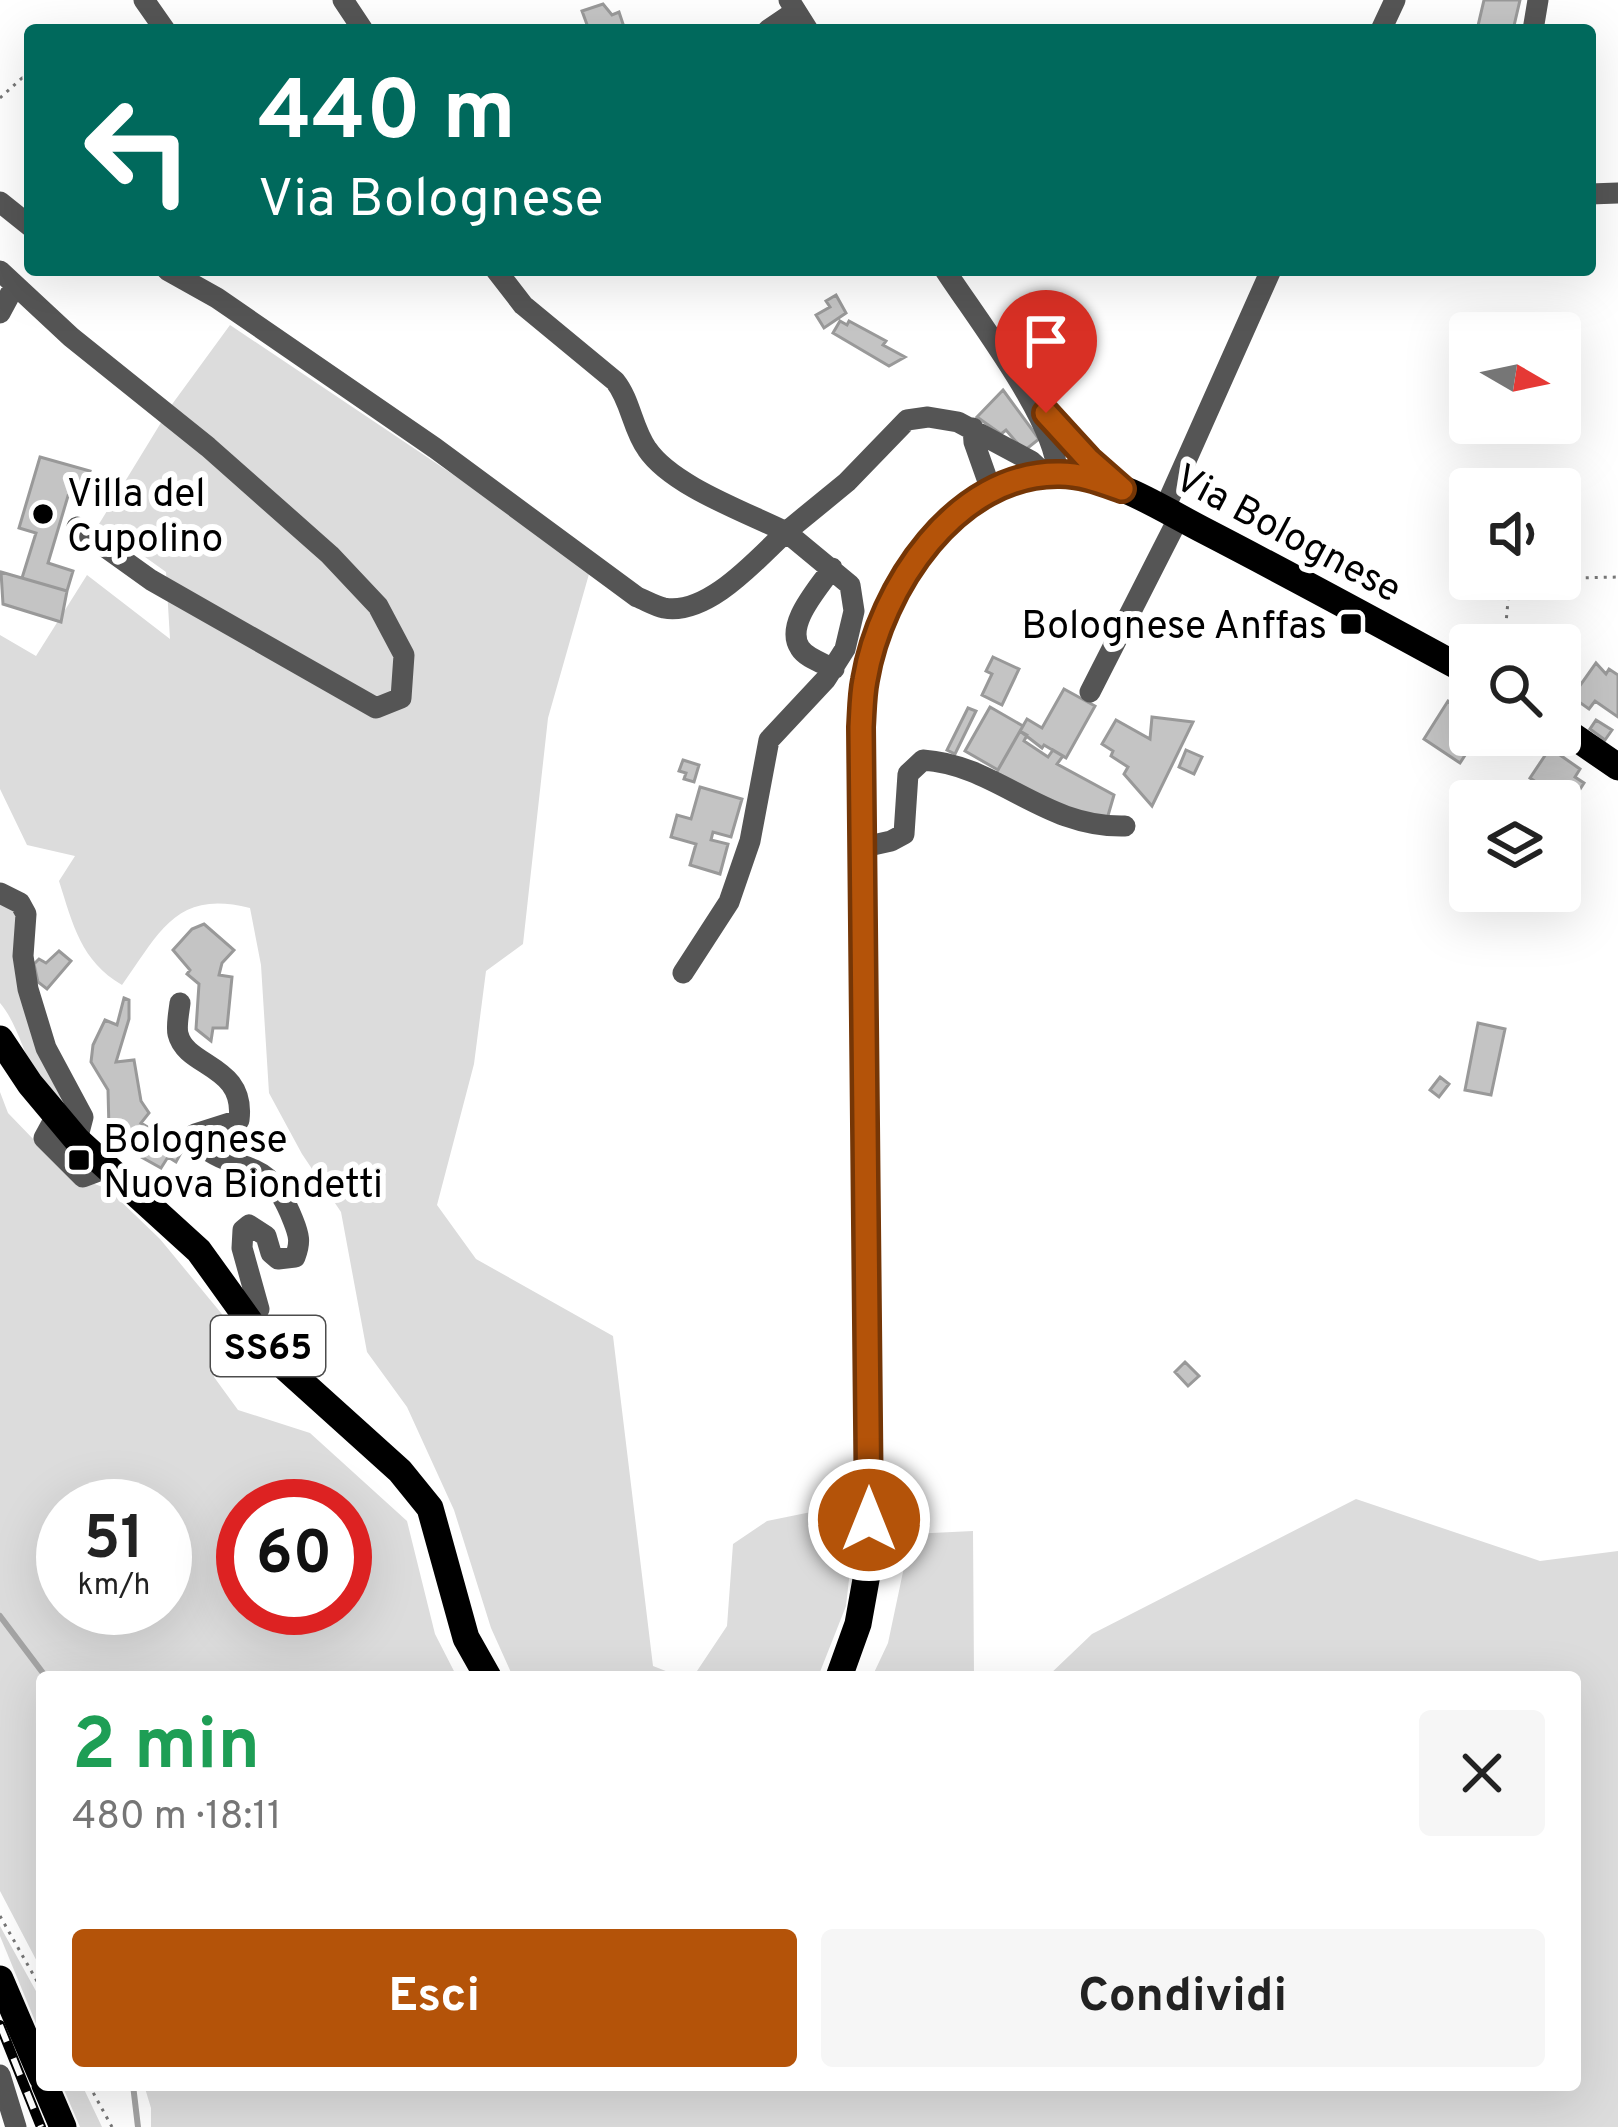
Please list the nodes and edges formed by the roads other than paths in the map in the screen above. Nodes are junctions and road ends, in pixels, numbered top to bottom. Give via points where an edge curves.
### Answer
1 (0, 202) edge
2 (24, 221) edge
3 (178, 276) edge
4 (501, 276) edge
5 (949, 276) edge
6 (1268, 276) edge
7 (8, 278) edge
8 (0, 313) edge
9 (973, 428) junction
10 (1060, 464) junction
11 (992, 490) junction
12 (1171, 513) junction
13 (76, 527) dead end
14 (786, 532) junction
15 (832, 568) junction
16 (1449, 662) edge
17 (834, 669) junction
18 (1090, 692) dead end
19 (1581, 741) edge
20 (1618, 767) edge
21 (1125, 826) dead end
22 (864, 847) junction
23 (0, 893) edge
24 (683, 973) dead end
25 (180, 1003) dead end
26 (0, 1039) edge
27 (56, 1117) junction
28 (77, 1140) junction
29 (106, 1168) junction
30 (252, 1321) junction
31 (485, 1671) edge
32 (841, 1671) edge
33 (0, 1979) edge
34 (36, 2062) edge
35 (0, 2075) edge
36 (48, 2091) edge
37 (16, 2127) edge
38 (63, 2127) edge

1 - 2 street
3 - 14 street via 637,597 666,609 692,605 727,588
4 - 14 street via 523,305 615,380 646,448 665,469
5 - 10 street
6 - 12 street
7 - 8 street
7 - 13 street via 330,555 378,606 404,656 401,698 376,708 152,580
9 - 10 street
9 - 11 street
9 - 14 street via 908,420
10 - 11 main road
10 - 12 main road, Via Bolognese
11 - 22 main road via 930,540 874,645 861,727
12 - 16 main road, Via Bolognese
12 - 18 street
14 - 15 street
15 - 17 street via 850,585 854,611
15 - 17 street via 796,634 805,653
17 - 24 street via 769,740 729,902
19 - 20 main road
21 - 22 street via 1076,822 969,770 922,760 908,774 904,834
22 - 32 main road via 869,1563
23 - 28 street via 26,914 28,989 46,1048 83,1118
25 - 30 street via 177,1034 231,1080 241,1112 196,1134 197,1143 268,1177 300,1238 295,1258 278,1259 266,1236 249,1225 243,1230 259,1310
26 - 27 main road, SS65
27 - 28 main road, SS65
27 - 29 street via 44,1138 83,1178
28 - 29 main road, SS65
29 - 30 main road, SS65 via 200,1251
30 - 31 main road, SS65 via 278,1361 422,1496 466,1638
33 - 34 main road
35 - 37 street
36 - 38 main road

